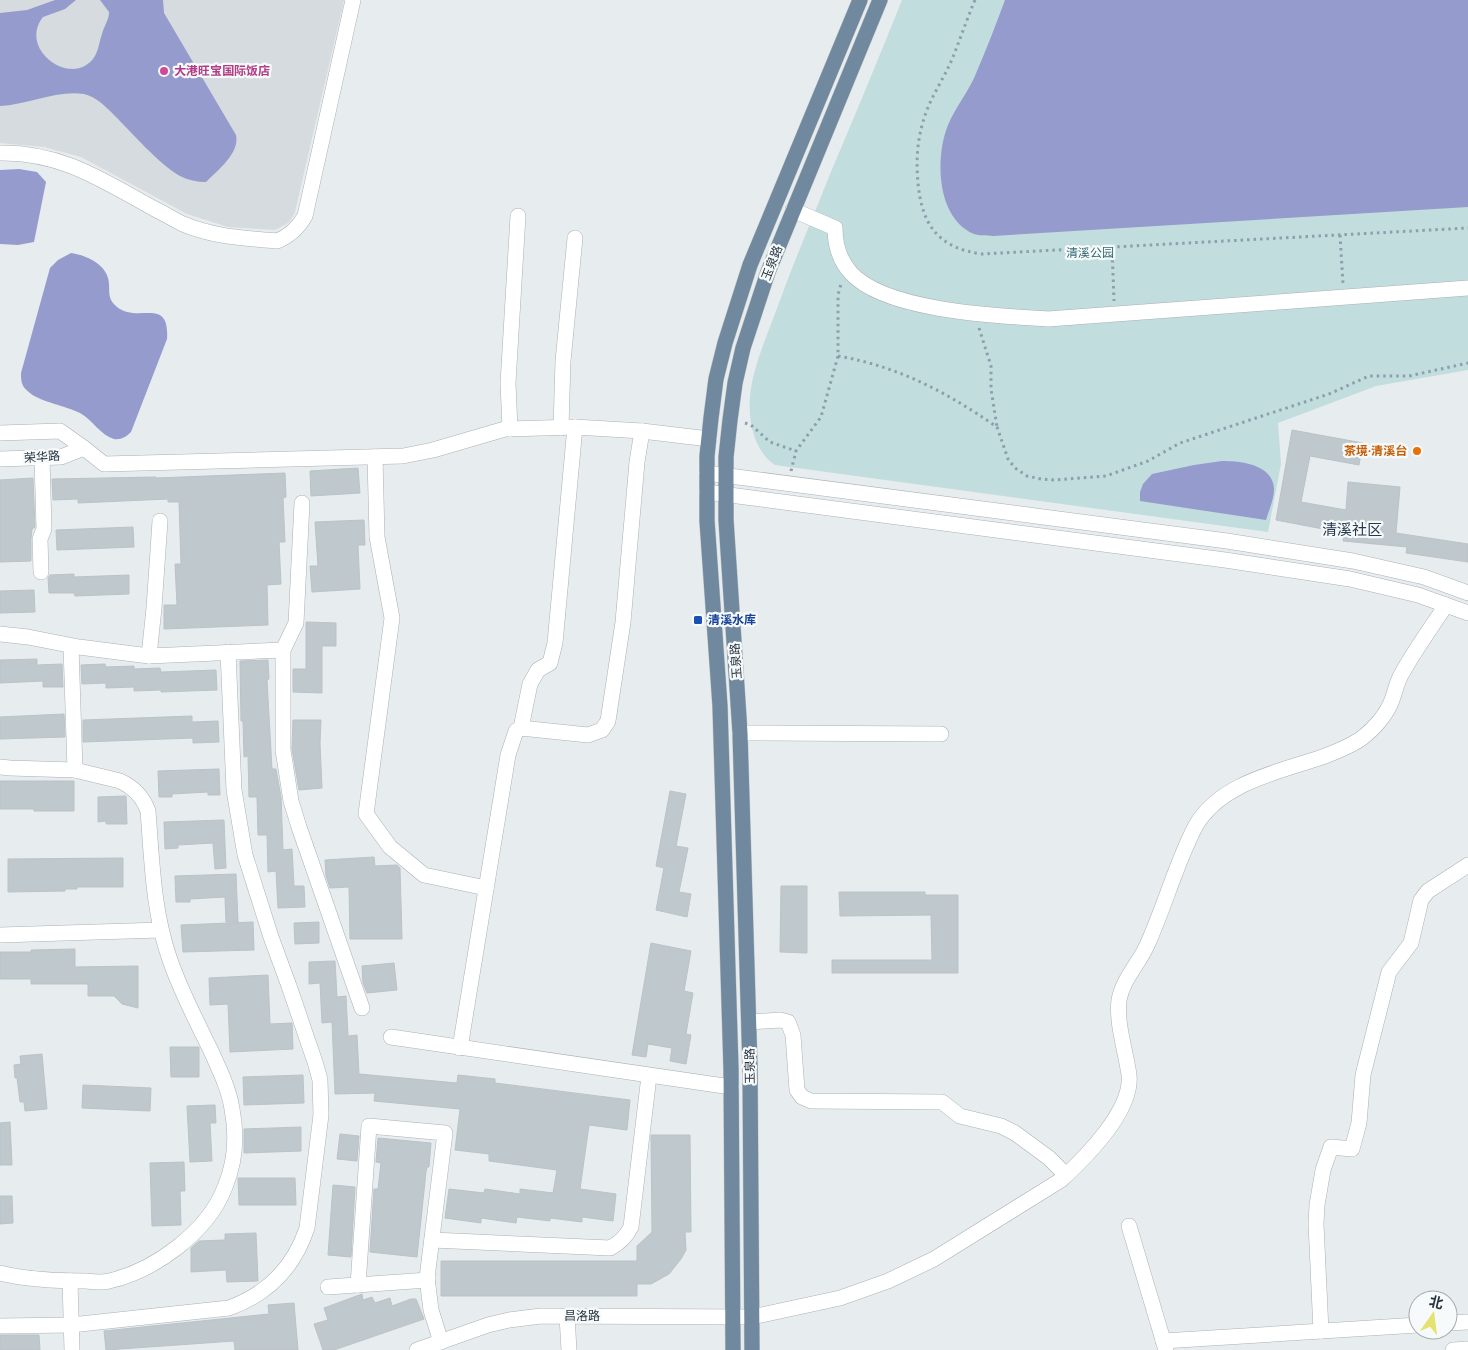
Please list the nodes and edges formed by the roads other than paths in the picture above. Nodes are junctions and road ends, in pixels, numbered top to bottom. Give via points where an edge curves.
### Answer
1 (353, 0) edge
2 (860, 0) edge
3 (880, 0) edge
4 (0, 154) edge
5 (793, 210) junction
6 (518, 216) dead end
7 (575, 238) dead end
8 (1468, 288) edge
9 (568, 427) junction
10 (510, 428) junction
11 (642, 431) junction
12 (0, 433) edge
13 (709, 439) junction
14 (84, 448) junction
15 (376, 457) junction
16 (42, 458) junction
17 (0, 459) edge
18 (707, 473) junction
19 (726, 476) junction
20 (707, 492) junction
21 (725, 495) junction
22 (302, 503) dead end
23 (160, 521) dead end
24 (42, 572) dead end
25 (1468, 593) edge
26 (1446, 605) junction
27 (1468, 613) edge
28 (0, 634) edge
29 (71, 646) junction
30 (283, 650) junction
31 (228, 652) junction
32 (149, 656) junction
33 (521, 728) junction
34 (740, 733) junction
35 (941, 734) dead end
36 (0, 767) edge
37 (75, 770) junction
38 (1468, 865) edge
39 (486, 888) junction
40 (161, 930) junction
41 (0, 935) edge
42 (362, 1008) dead end
43 (749, 1022) junction
44 (391, 1037) dead end
45 (460, 1048) junction
46 (650, 1076) junction
47 (731, 1087) junction
48 (1066, 1175) junction
49 (1130, 1226) dead end
50 (432, 1240) junction
51 (0, 1273) edge
52 (428, 1280) junction
53 (70, 1281) junction
54 (358, 1284) junction
55 (328, 1287) dead end
56 (567, 1316) junction
57 (733, 1317) junction
58 (752, 1317) junction
59 (71, 1325) junction
60 (0, 1326) edge
61 (1408, 1326) edge
62 (1321, 1331) junction
63 (441, 1342) junction
64 (1164, 1346) edge
65 (1468, 1349) edge
66 (72, 1350) edge
67 (417, 1350) edge
68 (570, 1350) edge
69 (733, 1350) edge
70 (752, 1350) edge
71 (1453, 1350) edge

1 - 4 street via 305,216 295,231 283,239 226,237 205,232 182,224 77,167 42,157
2 - 13 main road, 玉泉路 via 741,290 716,380
3 - 5 main road, 玉泉路
5 - 8 street via 834,228 837,250 846,268 870,287 907,302 975,313 1048,319
5 - 19 main road, 玉泉路 via 754,312 734,383
6 - 10 street via 508,383
7 - 9 street via 563,361
9 - 10 street
9 - 11 street
9 - 33 street via 555,643 550,663 538,670 530,684
10 - 15 street via 433,450
11 - 13 street
11 - 33 street via 623,622 608,721 602,730 588,735
12 - 14 street, 荣华路 via 60,431
13 - 18 main road, 玉泉路
14 - 15 street via 104,464
14 - 16 street, 荣华路 via 60,458
15 - 39 street via 377,537 392,618 366,814 390,847 424,875
16 - 17 street, 荣华路
16 - 24 street
18 - 19 street
18 - 20 main road, 玉泉路
19 - 21 main road, 玉泉路
19 - 25 street via 1218,540 1353,561 1424,577
20 - 21 street
20 - 47 main road, 玉泉路 via 720,706
21 - 26 street via 1225,560 1384,586
21 - 34 main road, 玉泉路
22 - 30 street via 296,622
23 - 32 street
26 - 27 street
26 - 48 street, 昌洛路 via 1400,675 1388,709 1362,738 1346,747 1244,784 1220,799 1196,826 1148,945 1124,982 1119,1001 1129,1074 1128,1089 1106,1132
28 - 29 street
29 - 32 street
29 - 37 street
30 - 31 street
30 - 42 street via 283,750 292,801
31 - 32 street
31 - 59 street via 234,790 245,855 320,1080 321,1115 307,1228 298,1251 281,1275 263,1292 243,1303 230,1308
33 - 39 street via 516,731 508,755
34 - 35 street
34 - 43 main road, 玉泉路
36 - 37 street
37 - 40 street via 126,784 146,804
38 - 62 street via 1428,890 1421,900 1411,943 1388,972 1363,1074 1359,1123 1352,1149 1331,1147 1323,1170 1316,1205
39 - 45 street
40 - 41 street
40 - 53 street via 170,961 228,1093 234,1134 230,1174 210,1214 171,1252 154,1263 107,1282
43 - 48 street via 780,1020 791,1026 797,1090 802,1097 811,1101 942,1102 960,1116 1001,1126 1015,1133
43 - 58 main road, 玉泉路
44 - 45 street
45 - 46 street
46 - 47 street
46 - 50 street via 631,1227 617,1245 610,1248
47 - 57 main road, 玉泉路
48 - 58 street, 昌洛路 via 958,1245 910,1271 840,1298
49 - 64 street
50 - 52 street
50 - 54 street via 446,1133 369,1126
51 - 53 street
52 - 54 street
52 - 63 street via 431,1310
53 - 59 street
54 - 55 street
56 - 57 street, 昌洛路
56 - 63 street, 昌洛路 via 508,1320
56 - 68 street
57 - 58 street, 昌洛路
57 - 69 main road, 玉泉路
58 - 70 main road, 玉泉路
59 - 60 street
59 - 66 street
61 - 62 street
62 - 64 street
63 - 67 street, 昌洛路
65 - 71 street

